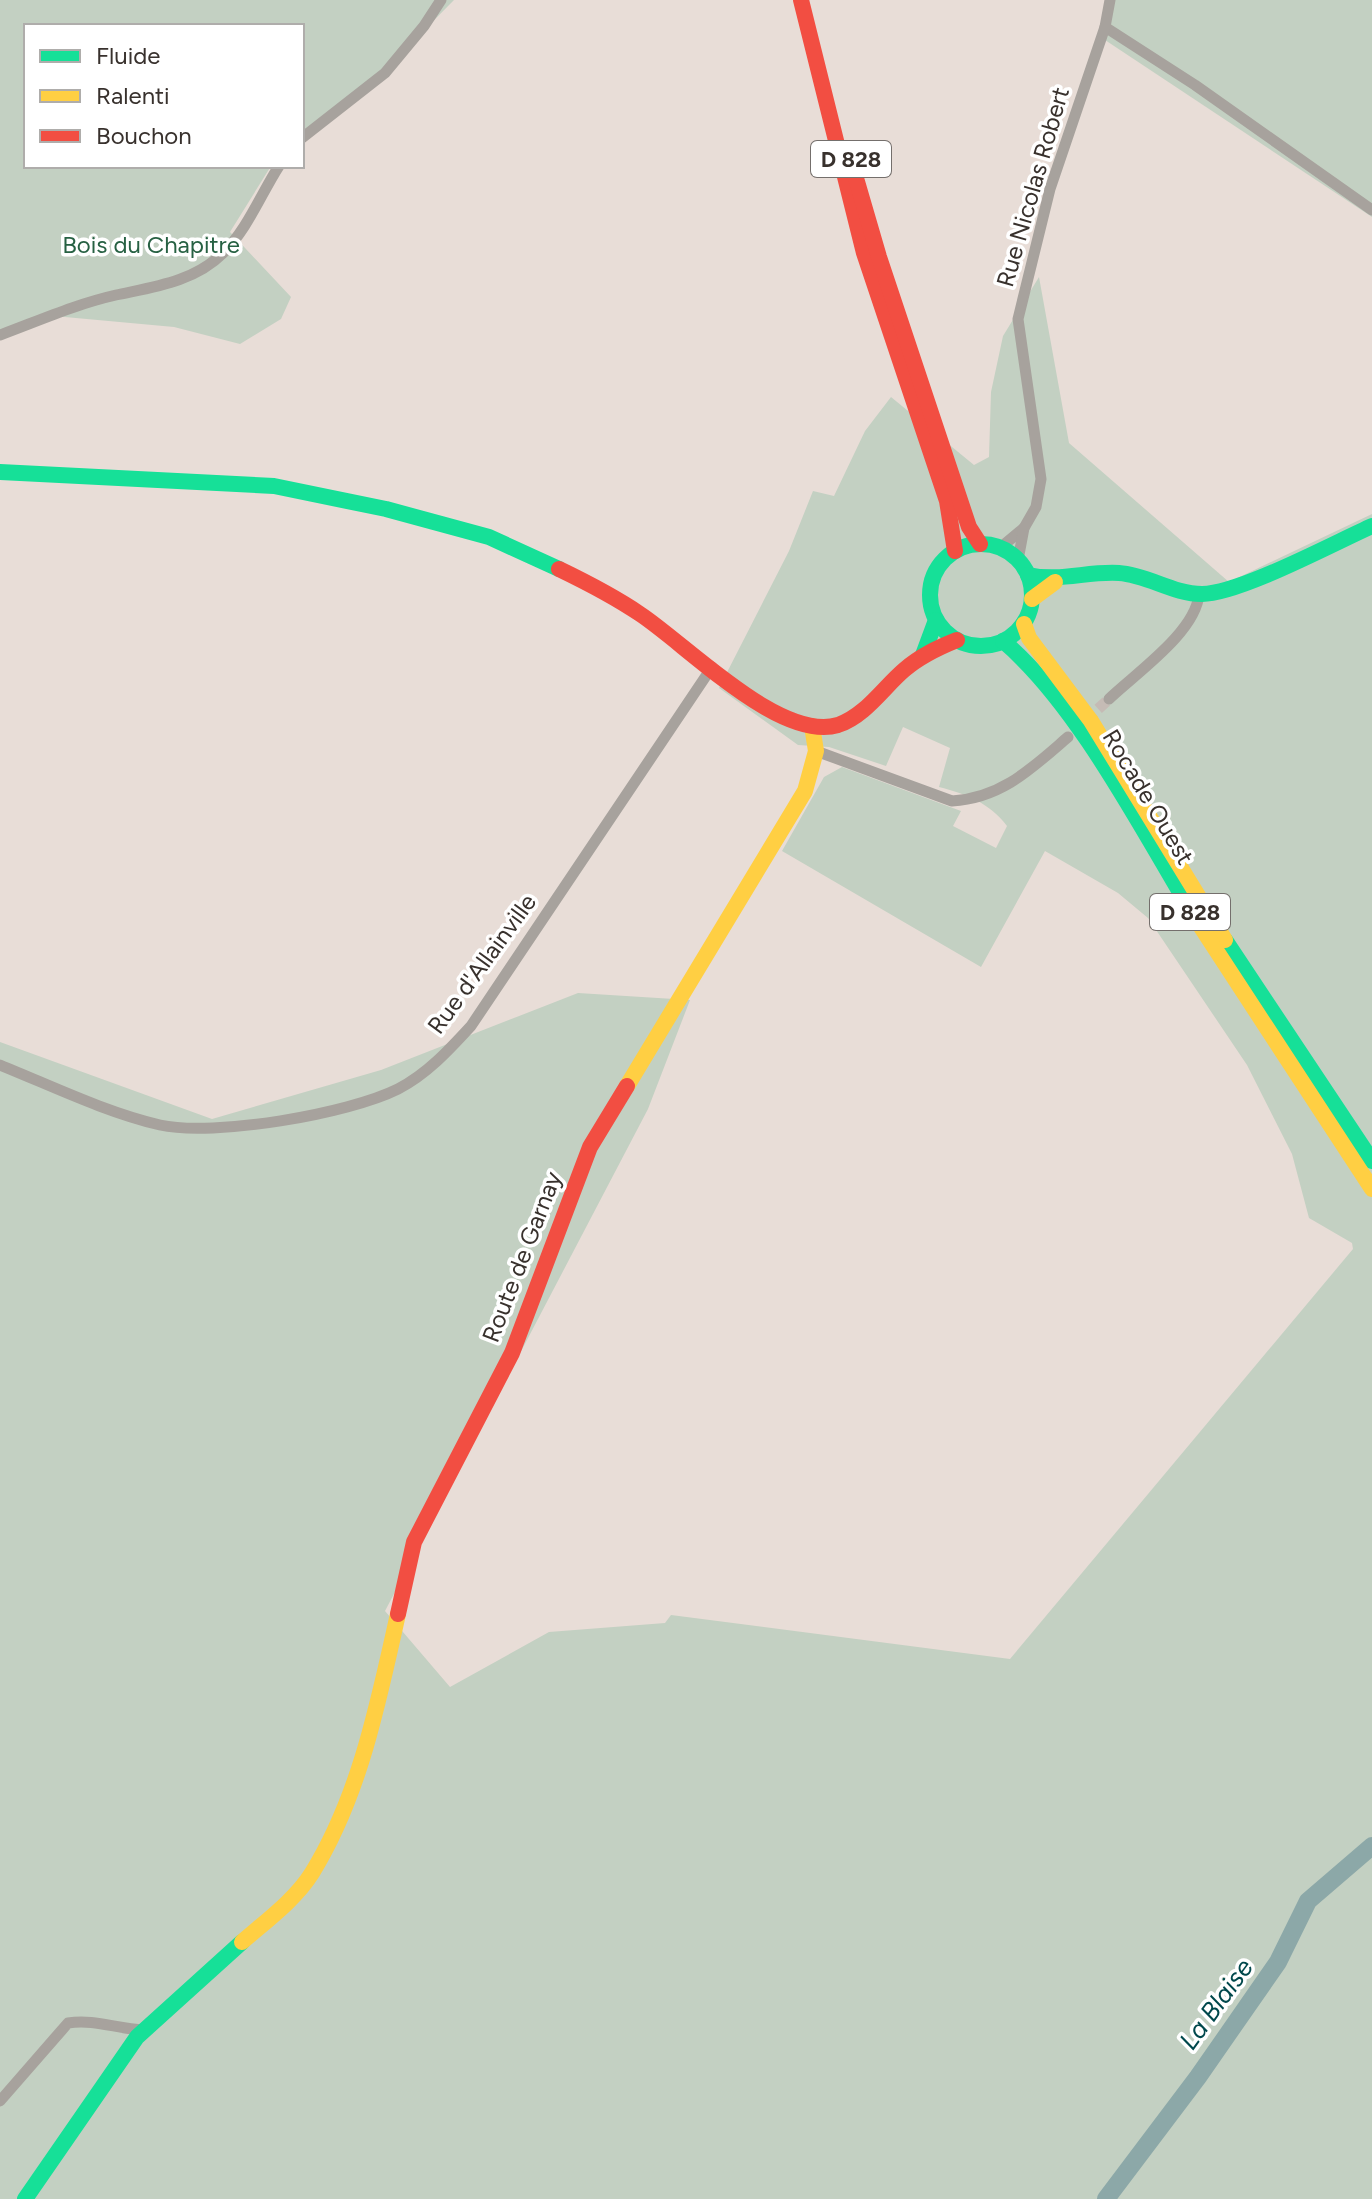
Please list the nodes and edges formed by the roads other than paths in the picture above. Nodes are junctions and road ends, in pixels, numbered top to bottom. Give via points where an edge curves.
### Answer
1 (441, 0) edge
2 (801, 0) edge
3 (813, 0) edge
4 (1110, 0) edge
5 (1105, 27) junction
6 (304, 136) edge
7 (278, 168) edge
8 (1372, 210) edge
9 (0, 335) edge
10 (0, 472) edge
11 (1372, 526) edge
12 (1024, 528) junction
13 (980, 544) junction
14 (1000, 548) junction
15 (955, 551) junction
16 (1023, 568) junction
17 (1055, 582) junction
18 (1199, 594) junction
19 (1032, 599) junction
20 (936, 620) junction
21 (1024, 624) junction
22 (957, 640) junction
23 (1003, 641) junction
24 (923, 655) junction
25 (712, 667) junction
26 (1109, 699) tunnel mouth
27 (812, 726) junction
28 (1068, 737) dead end
29 (816, 751) junction
30 (0, 1065) edge
31 (1372, 1161) edge
32 (1372, 1189) edge
33 (144, 2030) junction
34 (0, 2101) edge
35 (25, 2199) edge

1 - 6 street via 385,73
2 - 15 street, D 828 via 852,212 947,501
3 - 13 street, D 828 via 875,245 969,527
4 - 5 street, Rue Nicolas Robert
5 - 8 street
5 - 12 street, Rue Nicolas Robert via 1050,189 1018,319 1041,479 1036,507
7 - 9 street via 222,255 174,282 91,303
10 - 25 street via 274,486 440,522 489,537 567,573 639,613
11 - 18 street via 1235,587
12 - 14 street, Rue Nicolas Robert
12 - 16 street, Rue Nicolas Robert
13 - 14 street
13 - 15 street
14 - 16 street
15 - 20 street via 939,566 930,587
16 - 17 street
16 - 19 street
17 - 18 street via 1112,573
17 - 19 street
18 - 26 street via 1187,625
19 - 21 street
20 - 22 street
20 - 24 street
21 - 23 street
21 - 31 street, Rocade Ouest / D 828 via 1034,646 1091,721 1246,974
22 - 23 street via 979,646
22 - 24 street
23 - 32 street, Rocade Ouest / D 828 via 1042,679 1080,731 1244,998
24 - 27 street via 862,714
25 - 27 street via 777,715
25 - 30 street, Rue d'Allainville via 471,1026 438,1062 398,1089 359,1104 257,1124 186,1128 108,1108
27 - 29 street, Route de Garnay
28 - 29 street via 1016,782 971,800 952,801
29 - 33 street, Route de Garnay via 805,791 590,1147 512,1353 414,1542 363,1763 334,1833 311,1875 290,1899
33 - 34 street via 89,2019 68,2023
33 - 35 street, Route de Garnay

